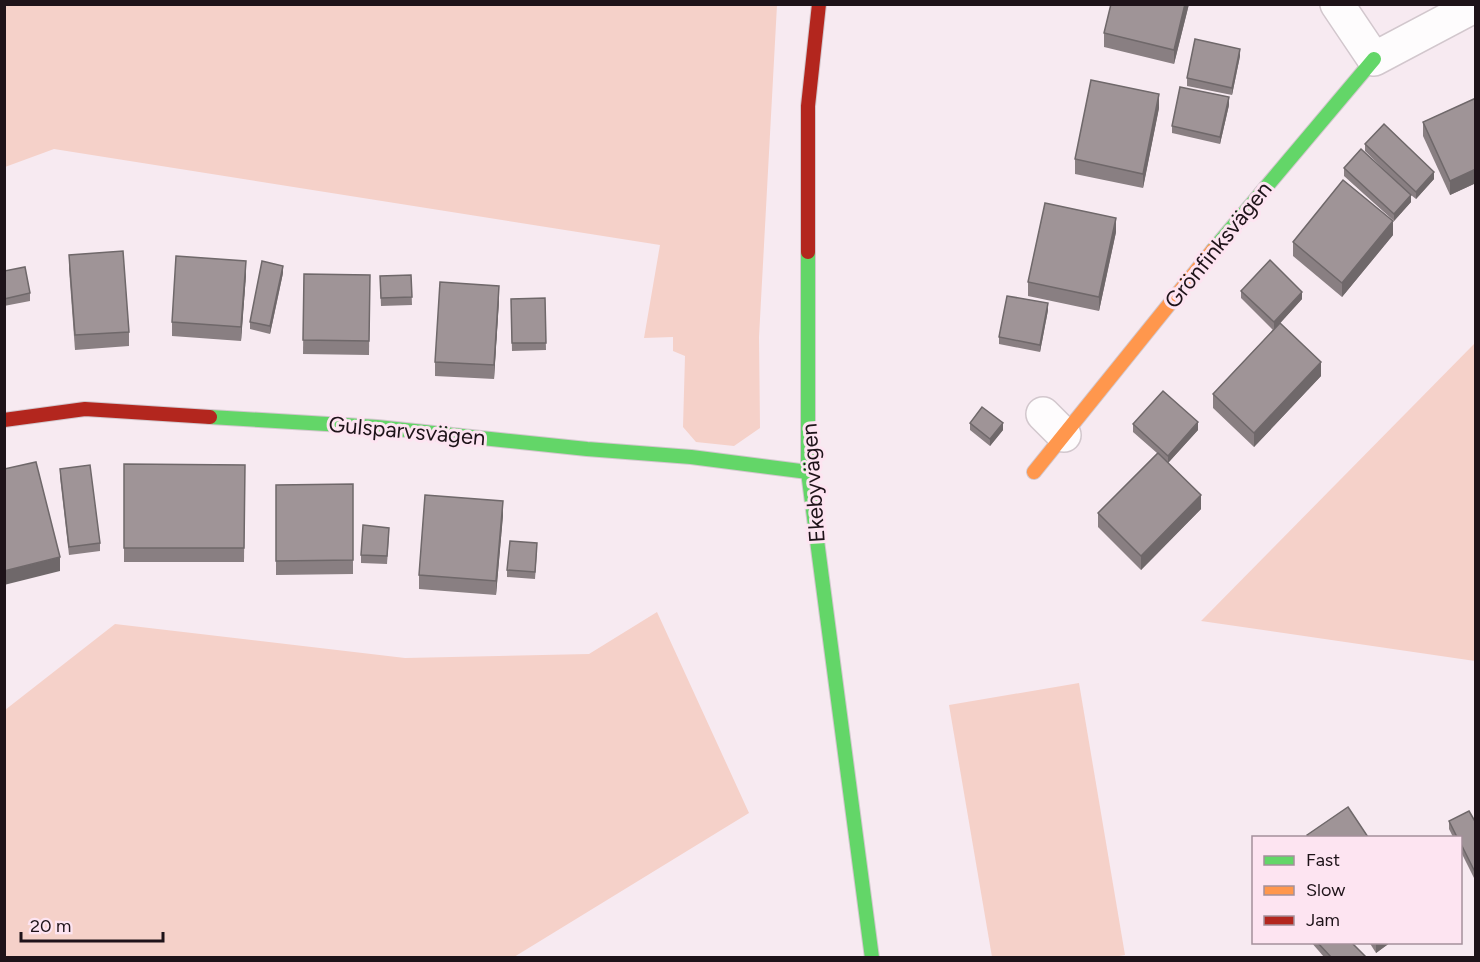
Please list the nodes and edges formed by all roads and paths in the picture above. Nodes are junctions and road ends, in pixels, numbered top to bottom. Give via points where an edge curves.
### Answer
1 (819, 4) edge
2 (1337, 4) edge
3 (1476, 5) edge
4 (1374, 59) junction
5 (4, 420) edge
6 (808, 472) junction
7 (1034, 472) dead end
8 (872, 957) edge

1 - 6 street, Ekebyvägen via 808,106
2 - 4 street
3 - 4 street, Grönfinksvägen
4 - 7 street, Grönfinksvägen via 1054,424
5 - 6 street, Gulsparvsvägen via 85,409 377,427
6 - 8 street, Ekebyvägen

